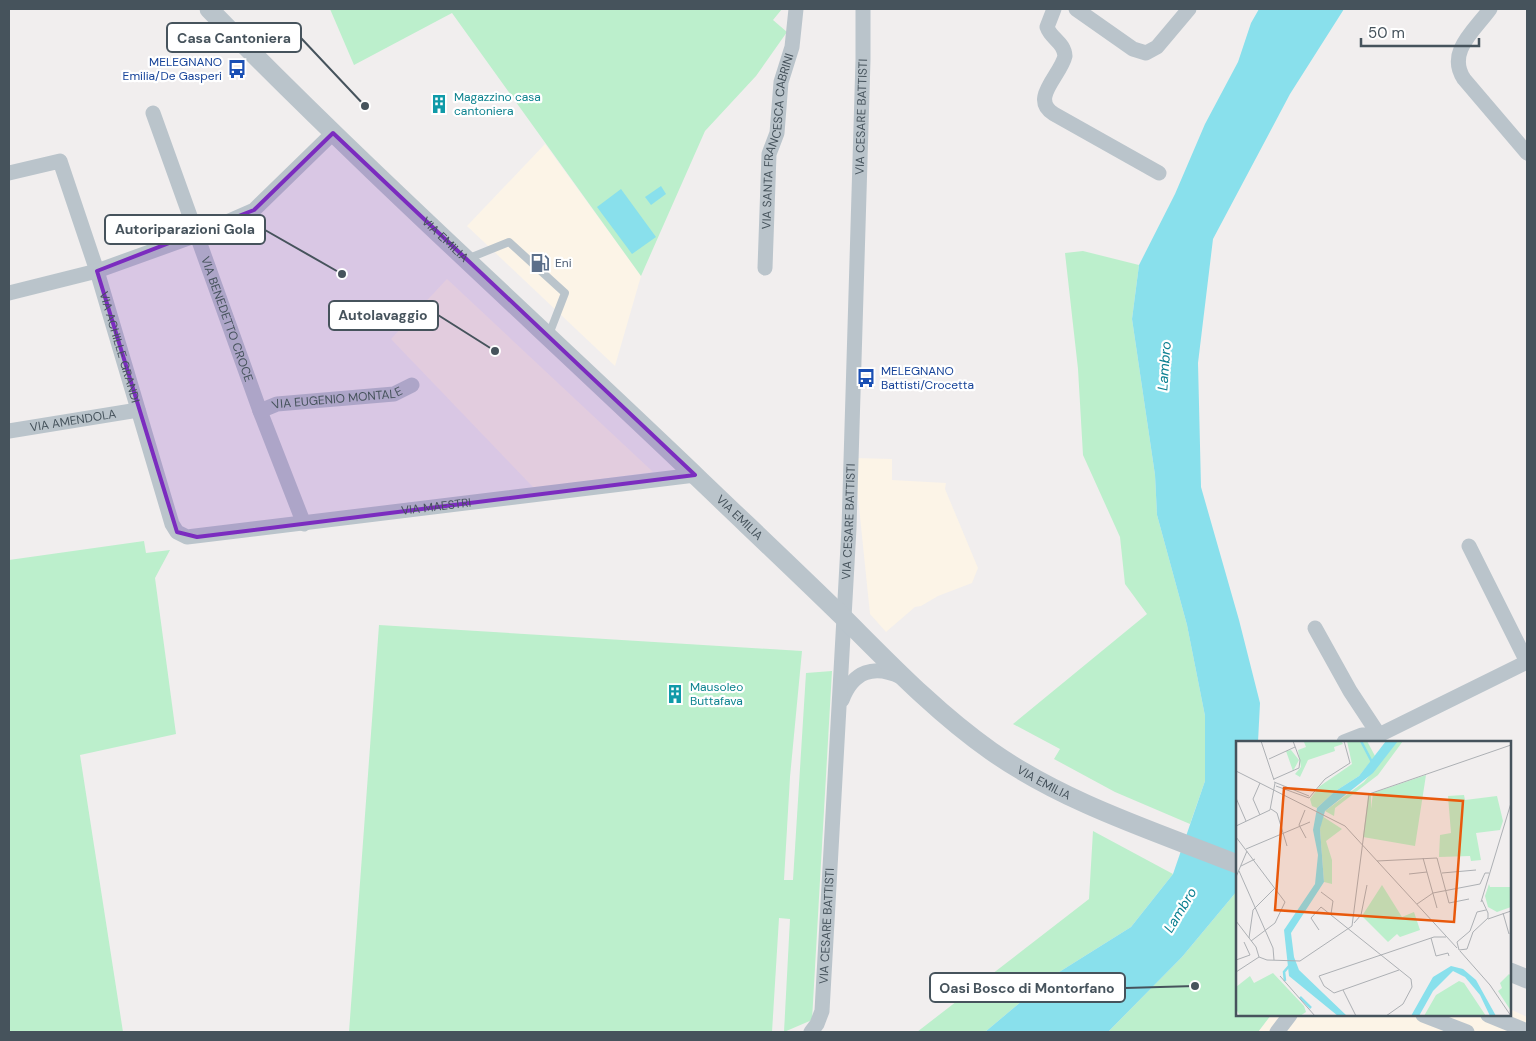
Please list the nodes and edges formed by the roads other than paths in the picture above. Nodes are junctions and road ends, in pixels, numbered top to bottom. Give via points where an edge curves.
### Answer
1 (193, 9) edge
2 (209, 9) edge
3 (863, 9) edge
4 (1054, 9) edge
5 (1076, 9) edge
6 (1189, 9) edge
7 (1490, 9) edge
8 (795, 13) edge
9 (293, 94) junction
10 (153, 113) dead end
11 (333, 133) junction
12 (1527, 153) edge
13 (9, 173) edge
14 (1159, 173) dead end
15 (197, 235) junction
16 (465, 260) junction
17 (765, 268) dead end
18 (96, 272) junction
19 (9, 293) edge
20 (548, 338) junction
21 (412, 385) dead end
22 (138, 410) junction
23 (260, 411) junction
24 (9, 431) edge
25 (695, 475) junction
26 (304, 524) junction
27 (177, 532) joint
28 (1469, 546) dead end
29 (844, 618) junction
30 (1315, 628) dead end
31 (1527, 662) edge
32 (909, 680) junction
33 (839, 706) junction
34 (1378, 739) edge
35 (1347, 741) edge
36 (1236, 864) edge
37 (1511, 972) edge
38 (1527, 979) edge
39 (1289, 1016) edge
40 (1426, 1016) edge
41 (1490, 1016) edge
42 (1527, 1031) edge
43 (811, 1032) edge
44 (1277, 1032) edge
45 (1467, 1032) edge

1 - 9 street, VIA EMILIA
2 - 9 street, VIA EMILIA
3 - 29 street, VIA CESARE BATTISTI
4 - 14 street via 1047,27 1061,44 1064,56 1044,94 1046,106 1054,114
5 - 6 street via 1133,49 1146,53 1157,47
7 - 12 street via 1461,48 1457,62 1464,79
8 - 17 street, VIA SANTA FRANCESCA CABRINI via 792,47 781,82 777,133 769,154
9 - 11 street, VIA EMILIA
10 - 15 street, VIA BENEDETTO CROCE
11 - 15 street via 254,210
11 - 16 street, VIA EMILIA
13 - 18 street, VIA ACHILLE GRANDI via 60,161
15 - 18 street
15 - 23 street, VIA BENEDETTO CROCE
16 - 20 street, VIA EMILIA
16 - 20 lane via 509,242 565,294
18 - 19 street
18 - 22 street, VIA ACHILLE GRANDI
20 - 25 street, VIA EMILIA
21 - 23 street, VIA EUGENIO MONTALE via 394,394 277,404
22 - 24 street, VIA AMENDOLA
22 - 27 street, VIA ACHILLE GRANDI
23 - 26 street, VIA BENEDETTO CROCE
25 - 26 street, VIA MAESTRI
25 - 29 street, VIA EMILIA
26 - 27 street, VIA MAESTRI via 198,537 187,537
28 - 31 street
29 - 32 street, VIA EMILIA
29 - 33 street, VIA CESARE BATTISTI
30 - 34 street
31 - 34 street
32 - 33 street via 891,672 870,671 850,683
32 - 36 street, VIA EMILIA via 970,736 1032,776 1093,806
33 - 43 street, VIA CESARE BATTISTI via 822,1011
34 - 35 street via 1362,735
37 - 38 street
39 - 44 street
40 - 45 street
41 - 42 street

